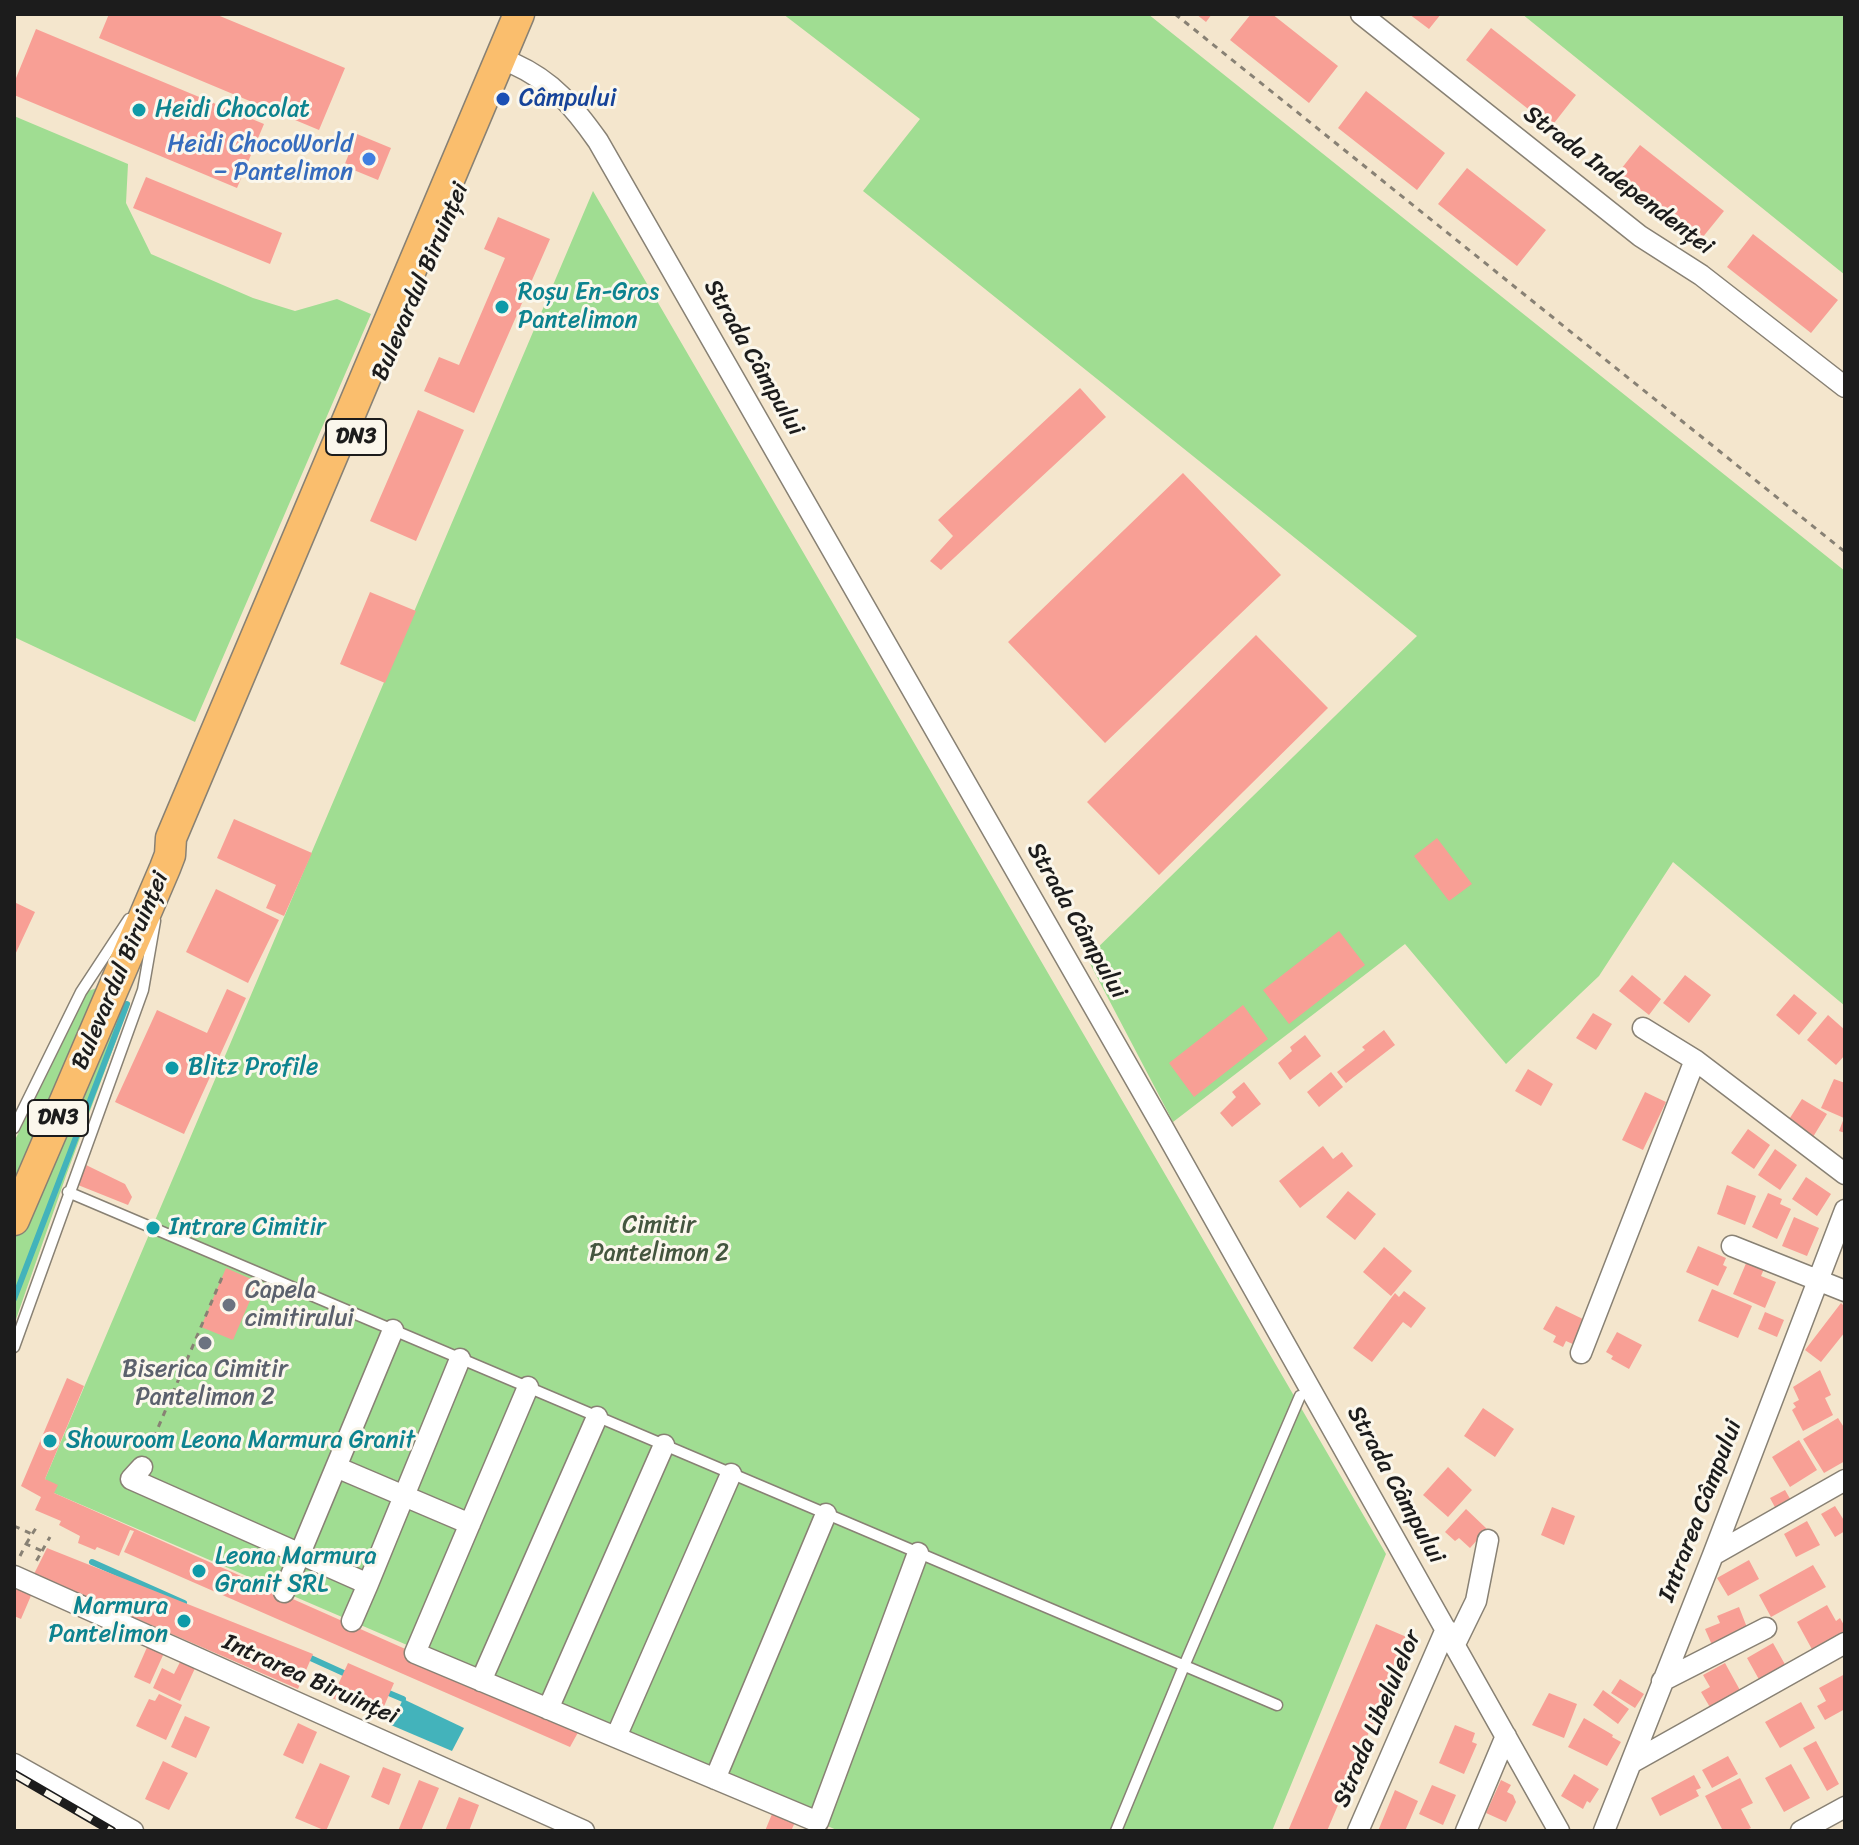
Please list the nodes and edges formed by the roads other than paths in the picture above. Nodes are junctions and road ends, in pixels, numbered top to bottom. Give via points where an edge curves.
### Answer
1 (519, 14) edge
2 (535, 14) edge
3 (1361, 14) edge
4 (514, 64) junction
5 (1845, 387) edge
6 (168, 862) junction
7 (1643, 1028) dead end
8 (1695, 1060) junction
9 (14, 1128) edge
10 (1845, 1174) edge
11 (68, 1192) junction
12 (1845, 1210) edge
13 (14, 1220) edge
14 (1732, 1246) dead end
15 (1816, 1280) junction
16 (1845, 1291) edge
17 (393, 1330) junction
18 (14, 1347) edge
19 (1581, 1353) dead end
20 (460, 1359) junction
21 (528, 1387) junction
22 (1300, 1396) dead end
23 (597, 1417) junction
24 (664, 1445) junction
25 (142, 1467) road end
26 (336, 1467) junction
27 (731, 1474) junction
28 (1845, 1480) edge
29 (404, 1496) junction
30 (826, 1514) junction
31 (470, 1524) junction
32 (1488, 1540) dead end
33 (301, 1553) junction
34 (918, 1553) junction
35 (1713, 1555) junction
36 (14, 1576) edge
37 (368, 1584) junction
38 (284, 1592) dead end
39 (352, 1621) dead end
40 (1766, 1628) dead end
41 (1450, 1636) junction
42 (1845, 1643) edge
43 (1184, 1666) junction
44 (481, 1681) junction
45 (1662, 1681) junction
46 (1277, 1705) dead end
47 (548, 1709) junction
48 (1506, 1736) junction
49 (616, 1737) junction
50 (1631, 1763) junction
51 (14, 1764) edge
52 (715, 1779) junction
53 (1845, 1807) edge
54 (133, 1831) edge
55 (584, 1831) edge
56 (1116, 1831) edge
57 (1358, 1831) edge
58 (1466, 1831) edge
59 (1559, 1831) edge
60 (1604, 1831) edge
61 (1801, 1831) edge

1 - 6 main road, Bulevardul Biruinței / DN3 via 171,838
2 - 4 main road, Bulevardul Biruinței / DN3
3 - 5 street, Strada Independenței via 1640,236 1701,275
4 - 6 main road, Bulevardul Biruinței / DN3 via 183,844
4 - 41 street, Strada Câmpului via 552,86 598,141
6 - 9 lane via 81,992
6 - 11 lane via 143,990
6 - 13 main road, Bulevardul Biruinței / DN3
7 - 8 street
8 - 10 street
8 - 19 street
11 - 17 lane
11 - 18 lane
12 - 15 street, Intrarea Câmpului
14 - 15 street
15 - 16 street
15 - 35 street, Intrarea Câmpului
17 - 20 lane
17 - 26 street
20 - 21 lane
20 - 29 street
21 - 23 lane
21 - 31 street
22 - 43 lane
23 - 24 lane
23 - 44 street
24 - 27 lane
24 - 47 street
25 - 33 street via 131,1479
26 - 29 street
26 - 33 street
27 - 30 lane
27 - 49 street
28 - 35 street
29 - 31 street
29 - 37 street
30 - 34 lane
30 - 52 street
31 - 44 street via 415,1653
32 - 41 street, Strada Libelulelor via 1476,1601
33 - 37 street
33 - 38 street
34 - 43 lane
34 - 52 street via 818,1822
35 - 45 street, Intrarea Câmpului
36 - 55 street, Intrarea Biruinței
37 - 39 street
40 - 45 street
41 - 48 street, Strada Câmpului
41 - 57 street, Strada Libelulelor
42 - 50 street
43 - 46 lane
43 - 56 lane
44 - 47 street
45 - 50 street, Intrarea Câmpului
47 - 49 street
48 - 58 street
48 - 59 street, Strada Câmpului
49 - 52 street
50 - 60 street, Intrarea Câmpului
51 - 54 street
53 - 61 street

